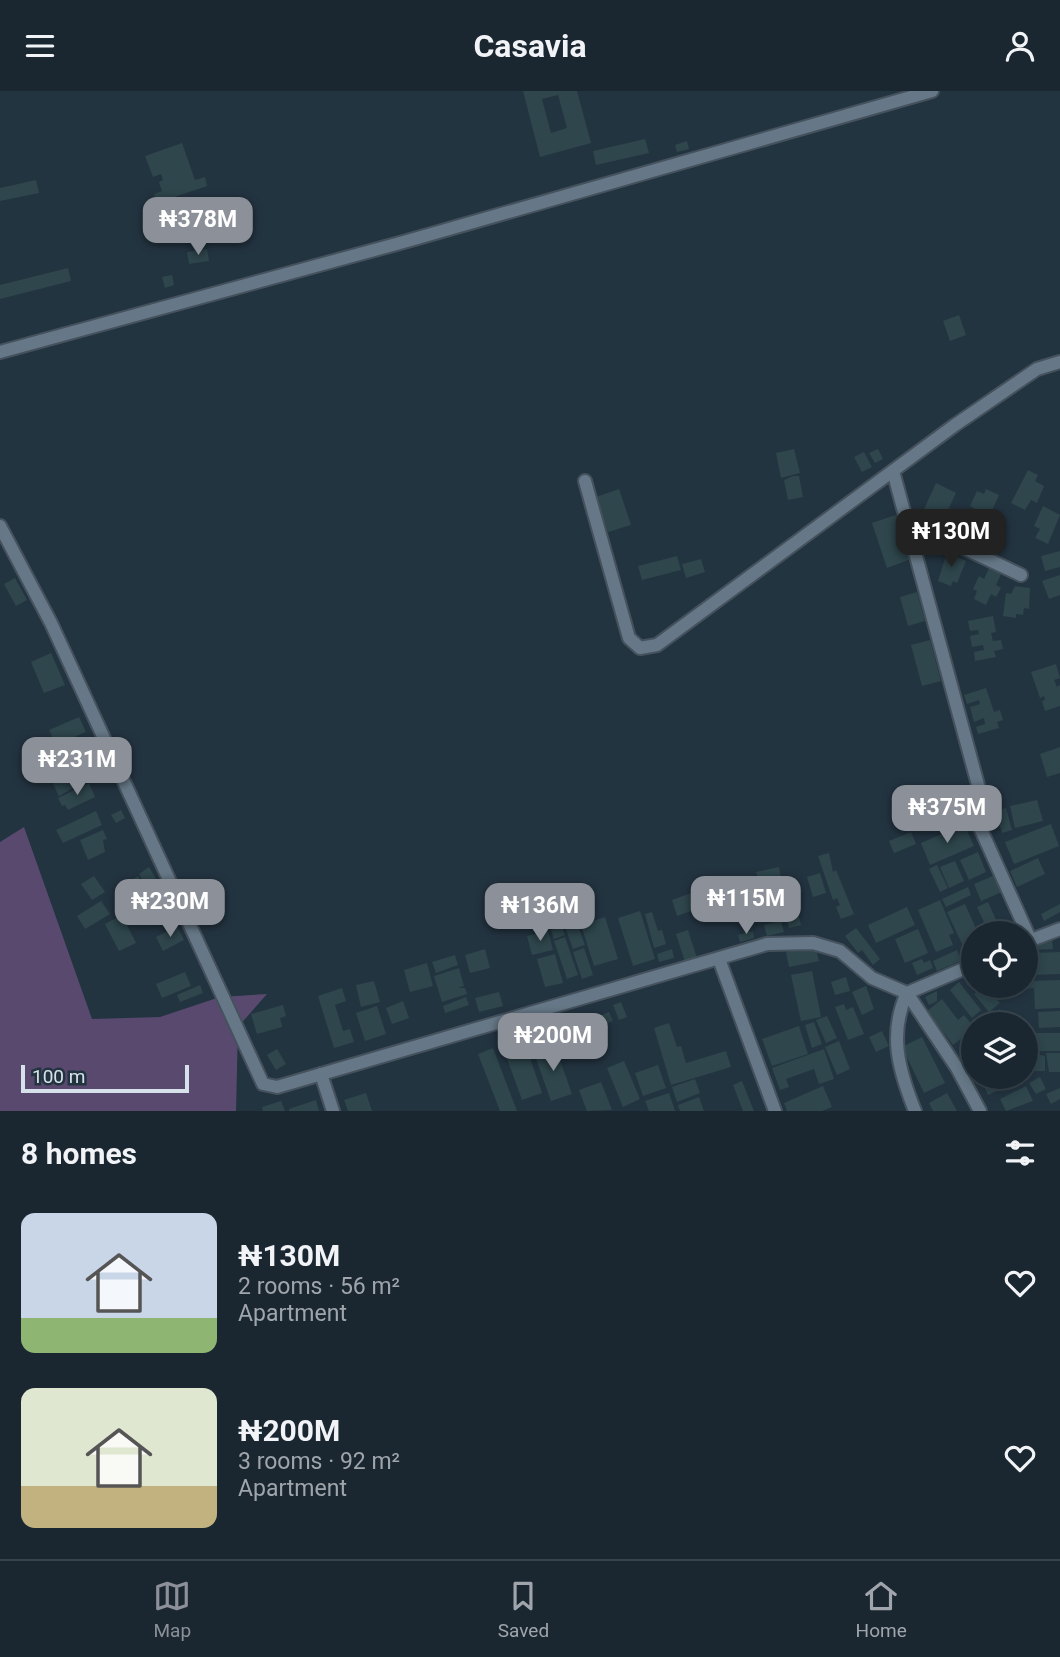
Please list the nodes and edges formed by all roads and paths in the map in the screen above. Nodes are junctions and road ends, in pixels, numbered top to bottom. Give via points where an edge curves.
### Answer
1 (932, 91) edge
2 (0, 352) edge
3 (1060, 362) edge
4 (893, 471) junction
5 (585, 481) dead end
6 (0, 526) edge
7 (915, 547) junction
8 (1021, 575) dead end
9 (981, 796) dead end
10 (978, 823) dead end
11 (1020, 921) edge
12 (1060, 929) edge
13 (1038, 937) edge
14 (719, 958) junction
15 (961, 970) edge
16 (907, 993) junction
17 (321, 1074) junction
18 (333, 1111) edge
19 (775, 1111) edge
20 (915, 1111) edge
21 (980, 1111) edge

1 - 2 street
3 - 4 street via 1037,369
4 - 5 street via 657,645 640,648 629,638
4 - 7 street
6 - 17 street via 51,623 255,1071 263,1084 277,1087
7 - 8 street via 945,540
7 - 9 street
10 - 11 street
12 - 13 street
14 - 16 street via 767,944 813,943 840,951 872,978
14 - 17 street
14 - 19 street
15 - 16 street
16 - 20 street via 896,1029 897,1058
16 - 21 street
17 - 18 street

